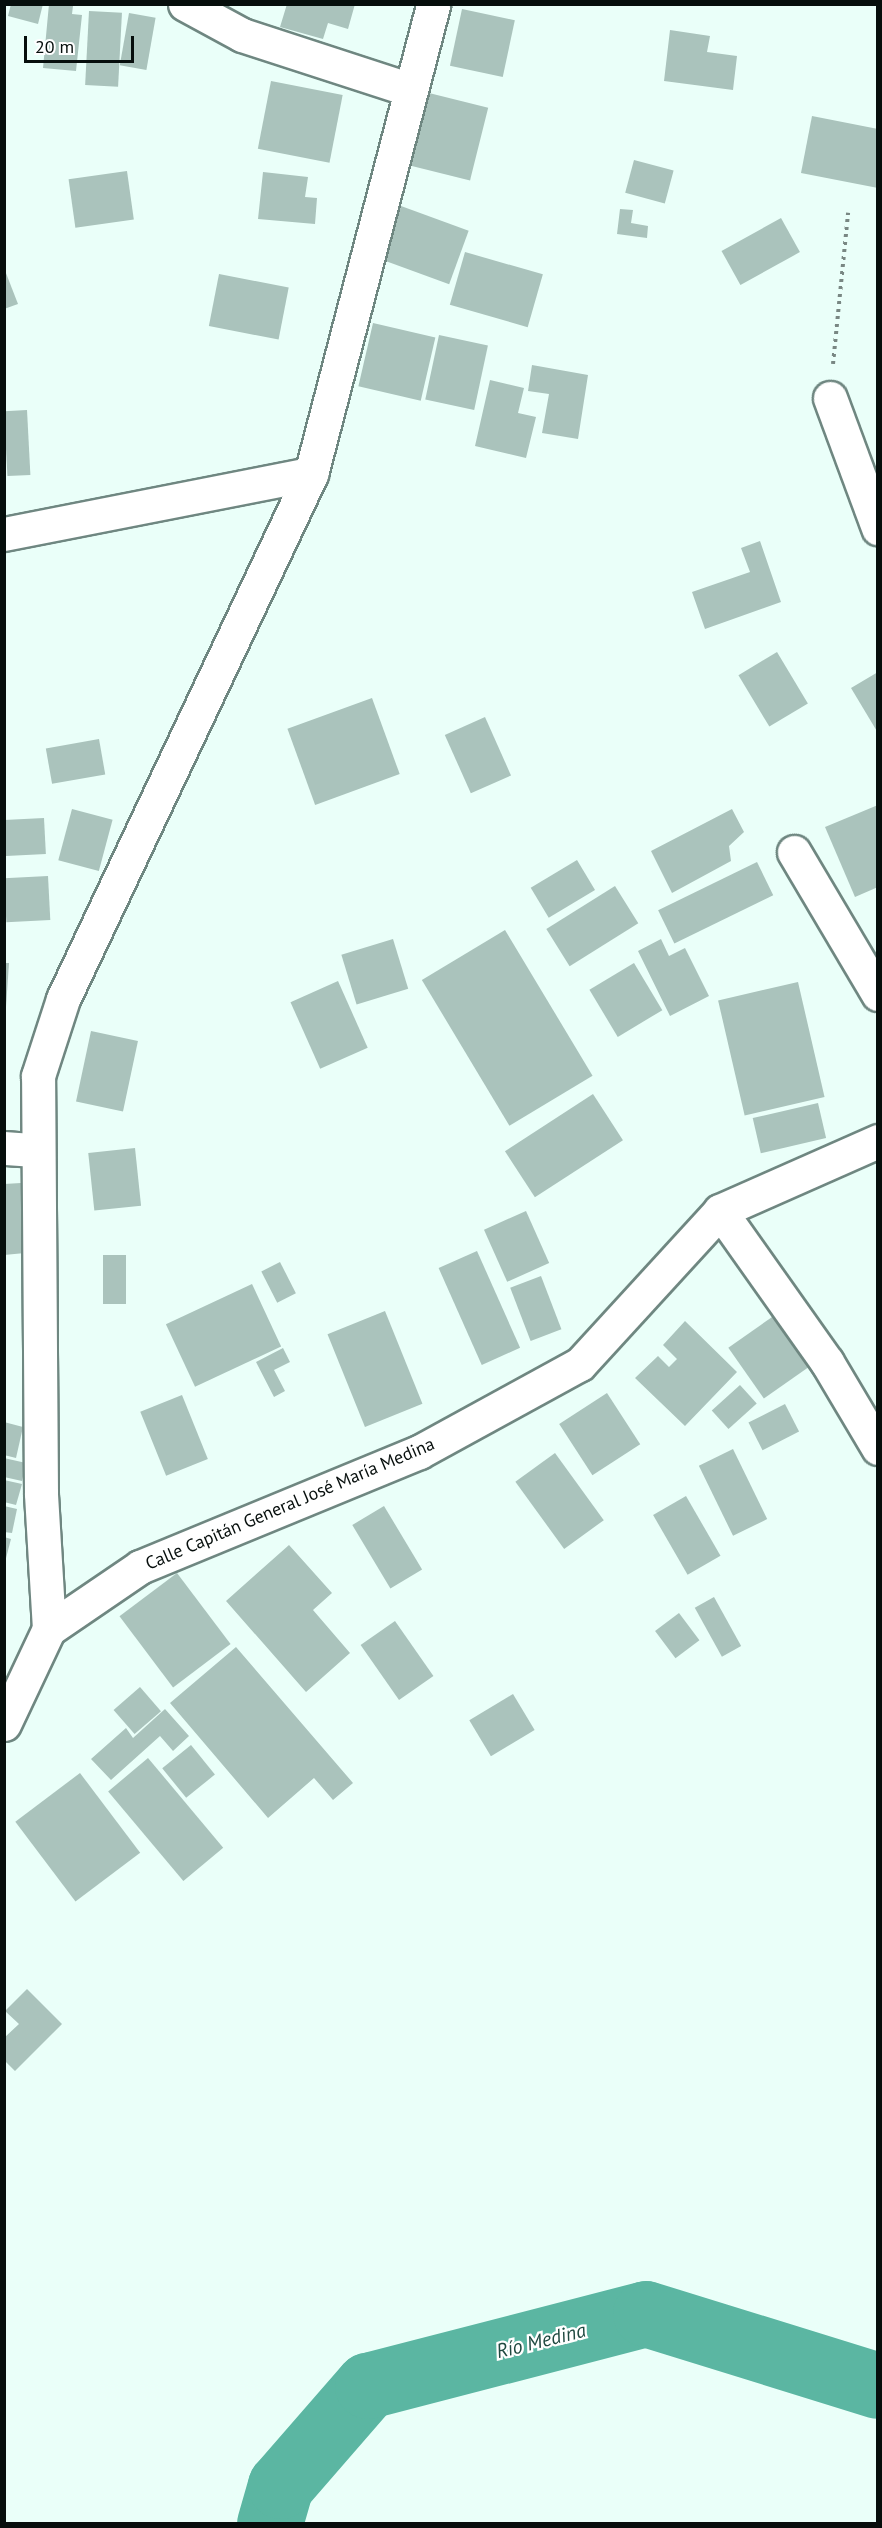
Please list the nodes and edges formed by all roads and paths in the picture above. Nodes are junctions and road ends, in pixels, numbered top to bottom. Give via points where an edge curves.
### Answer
1 (185, 4) edge
2 (433, 4) edge
3 (408, 89) junction
4 (848, 213) dead end
5 (830, 398) joint
6 (311, 474) junction
7 (878, 528) edge
8 (4, 534) edge
9 (794, 852) dead end
10 (878, 994) edge
11 (878, 1141) edge
12 (20, 1149) edge
13 (720, 1211) junction
14 (878, 1448) edge
15 (49, 1629) junction
16 (4, 1724) edge

1 - 3 street via 242,35
2 - 3 street
3 - 6 street
4 - 5 path
5 - 7 street
6 - 8 street
6 - 12 street via 63,999
9 - 10 street
11 - 13 street, Calle Capitán General José María Medina
12 - 15 street
13 - 14 street via 827,1362
13 - 15 street, Calle Capitán General José María Medina via 580,1364 418,1452 140,1567
15 - 16 street

